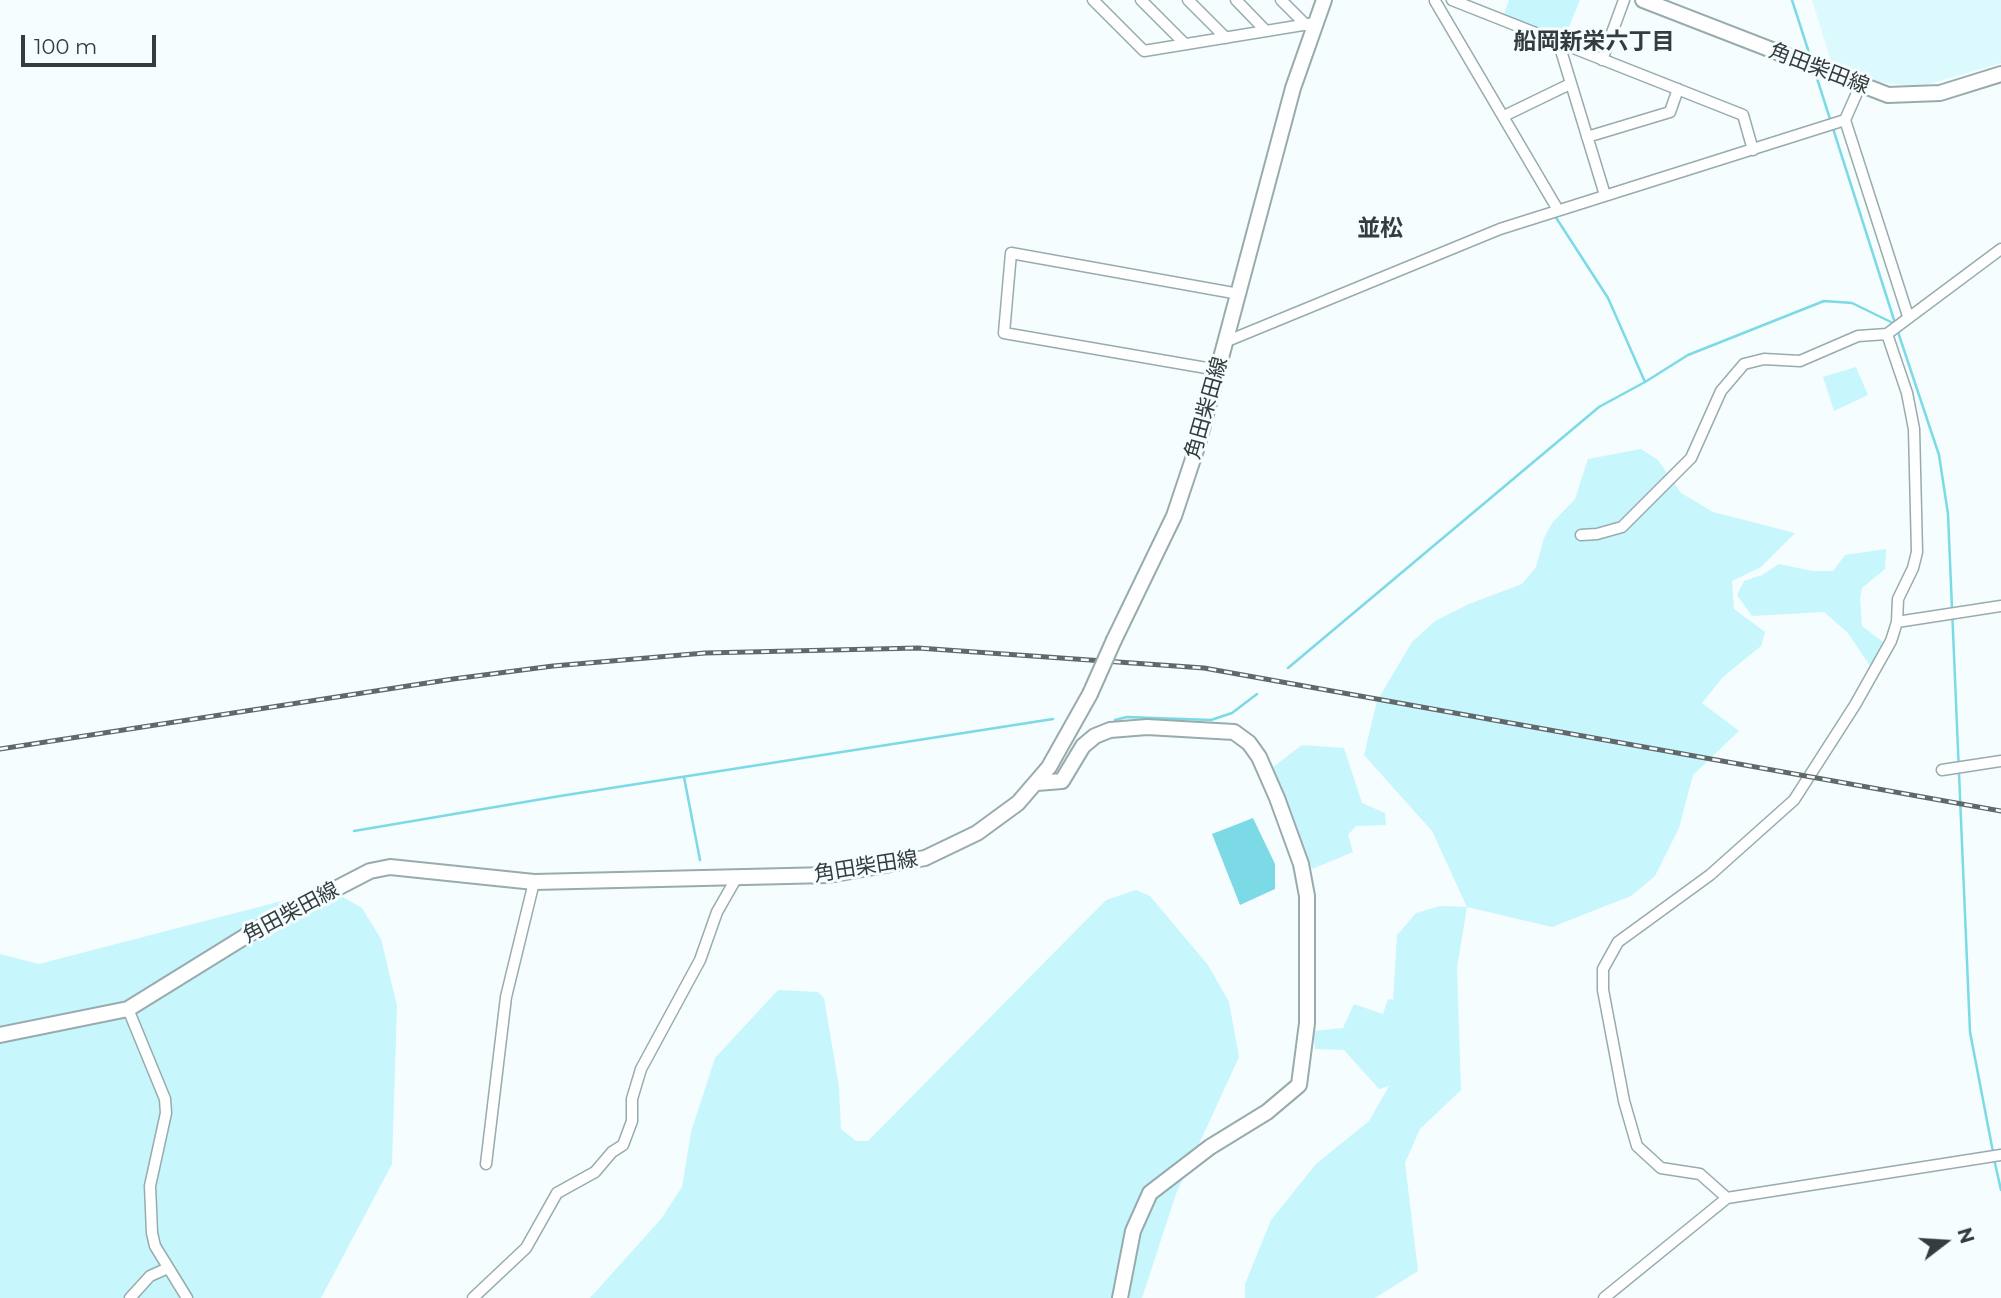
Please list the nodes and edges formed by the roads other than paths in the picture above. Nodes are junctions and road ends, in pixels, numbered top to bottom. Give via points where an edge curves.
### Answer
1 (1093, 0) edge
2 (1141, 0) edge
3 (1188, 0) edge
4 (1236, 0) edge
5 (1281, 0) edge
6 (1324, 0) edge
7 (1452, 0) edge
8 (1624, 0) edge
9 (1643, 0) edge
10 (1437, 4) edge
11 (1310, 24) junction
12 (1266, 31) junction
13 (1226, 38) junction
14 (1185, 44) junction
15 (1559, 44) junction
16 (1602, 60) junction
17 (2001, 74) edge
18 (1570, 84) junction
19 (1860, 86) junction
20 (1678, 89) junction
21 (1504, 116) junction
22 (1837, 123) junction
23 (1587, 136) junction
24 (1753, 150) junction
25 (1605, 195) junction
26 (1554, 211) junction
27 (2001, 249) edge
28 (1239, 294) junction
29 (1908, 316) junction
30 (1887, 334) junction
31 (1225, 342) junction
32 (1218, 370) junction
33 (1581, 535) dead end
34 (2001, 606) edge
35 (1897, 622) junction
36 (2001, 761) edge
37 (1942, 771) dead end
38 (1037, 783) junction
39 (737, 877) junction
40 (534, 883) junction
41 (128, 1009) junction
42 (0, 1035) edge
43 (2001, 1154) edge
44 (486, 1164) dead end
45 (1727, 1198) junction
46 (168, 1268) junction
47 (131, 1298) edge
48 (187, 1298) edge
49 (473, 1298) edge
50 (1120, 1298) edge
51 (1604, 1298) edge

1 - 14 street via 1144,51
2 - 14 street
3 - 13 street
4 - 12 street
5 - 11 street
6 - 11 main road, 角田柴田線
7 - 10 street
7 - 15 street
8 - 16 street
9 - 19 main road, 角田柴田線
10 - 21 street
11 - 12 street
11 - 28 main road, 角田柴田線
12 - 13 street
13 - 14 street
15 - 16 street
15 - 18 street
16 - 20 street
17 - 19 main road, 角田柴田線 via 1926,95 1888,95
18 - 21 street
18 - 23 street
19 - 22 street
20 - 23 street via 1670,111
20 - 24 street via 1743,114
21 - 26 street
22 - 24 street
22 - 29 street
23 - 25 street
24 - 25 street
25 - 26 street
26 - 31 street
27 - 29 street
28 - 31 main road, 角田柴田線
28 - 32 street via 1011,253 1004,333
29 - 30 street
30 - 33 street via 1858,335 1800,361 1764,359 1744,364 1721,391 1692,458 1622,527
30 - 35 street via 1914,429 1917,552 1898,599
31 - 32 main road, 角田柴田線
32 - 38 main road, 角田柴田線, bridge via 1174,516 1090,694
34 - 35 street
35 - 45 street via 1855,705 1794,800 1710,875 1618,942 1603,969 1623,1101 1637,1146 1661,1168 1700,1174
36 - 37 street
38 - 39 main road, 角田柴田線 via 986,827 925,858 853,873
38 - 50 main road via 1062,781 1083,746 1110,730 1147,727 1234,732 1259,757 1277,797 1301,864 1307,896 1307,1023 1299,1085 1150,1193 1133,1231
39 - 40 main road, 角田柴田線
39 - 49 street via 717,912 700,960 641,1069 623,1145 595,1172 557,1193 526,1248
40 - 41 main road, 角田柴田線 via 408,866 370,871 254,931
40 - 44 street via 506,996
41 - 42 main road, 角田柴田線
41 - 46 street via 165,1099 165,1130 149,1204 155,1246
43 - 45 street
45 - 51 street
46 - 47 street via 150,1276
46 - 48 street

